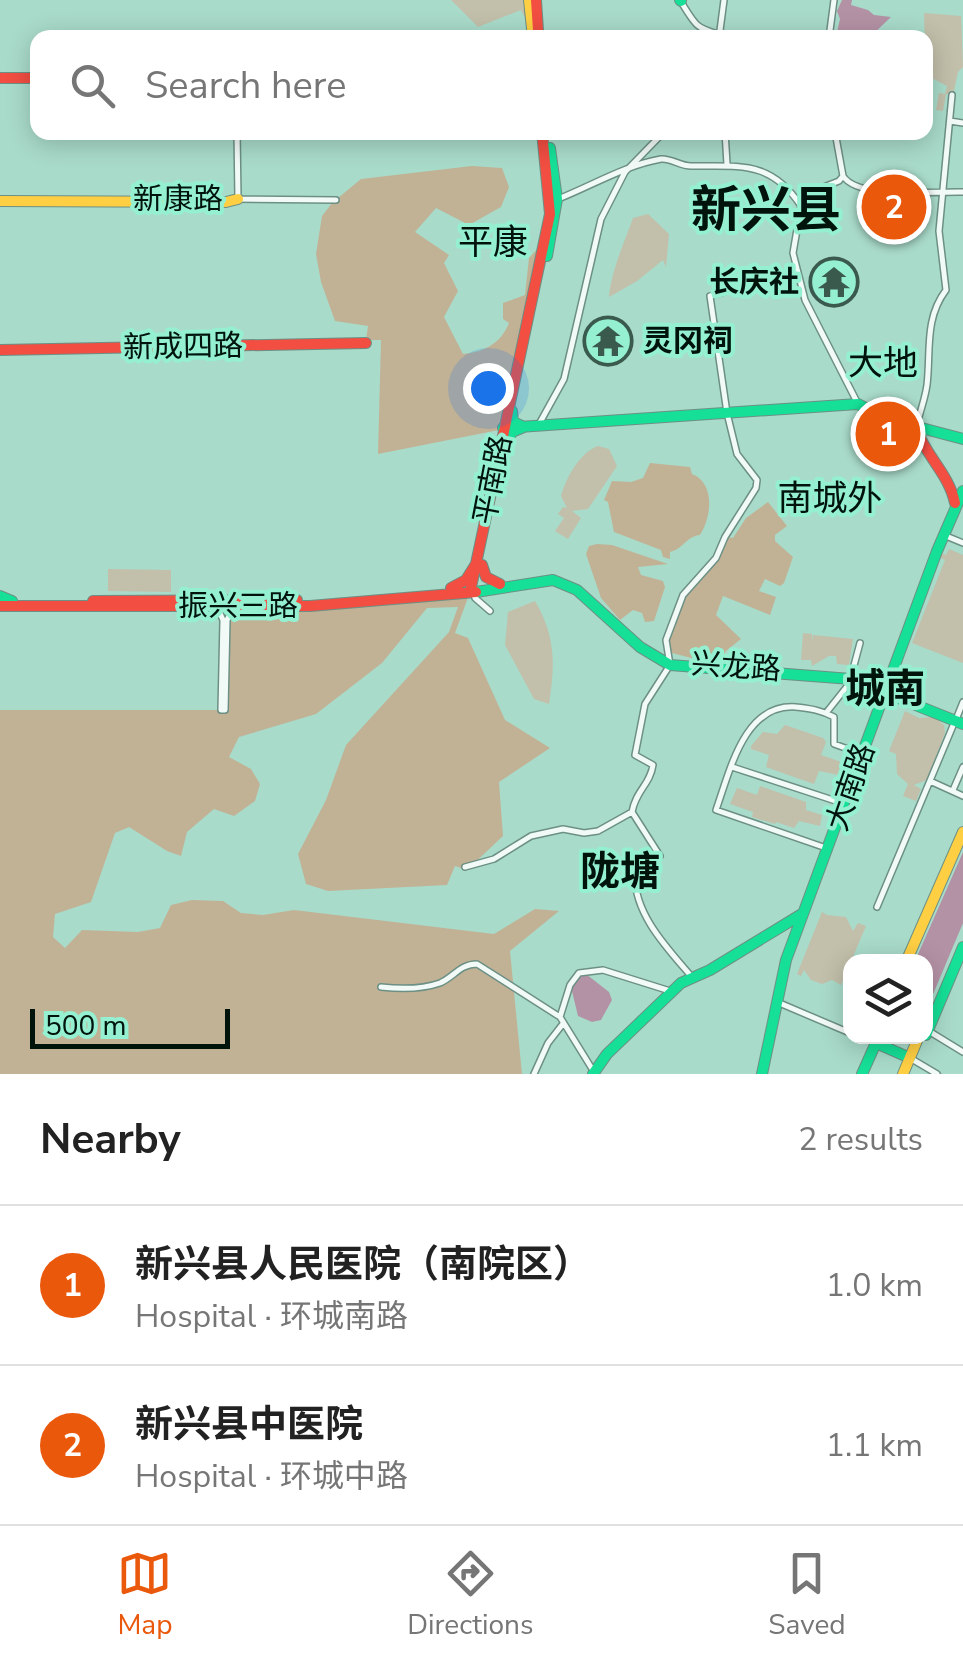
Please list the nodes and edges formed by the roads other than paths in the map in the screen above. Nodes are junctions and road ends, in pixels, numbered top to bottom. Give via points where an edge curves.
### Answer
1 (532, 0) edge
2 (680, 0) edge
3 (724, 0) edge
4 (833, 0) edge
5 (535, 30) edge
6 (700, 30) edge
7 (720, 30) edge
8 (831, 30) edge
9 (0, 80) edge
10 (30, 80) edge
11 (952, 95) dead end
12 (950, 121) junction
13 (963, 123) edge
14 (237, 140) edge
15 (546, 140) edge
16 (656, 140) edge
17 (726, 140) edge
18 (836, 140) edge
19 (727, 164) junction
20 (629, 168) junction
21 (843, 176) junction
22 (836, 183) junction
23 (848, 184) junction
24 (943, 191) junction
25 (811, 192) junction
26 (963, 192) edge
27 (794, 196) junction
28 (238, 198) junction
29 (0, 200) edge
30 (336, 200) dead end
31 (554, 200) junction
32 (802, 206) junction
33 (796, 271) junction
34 (364, 345) dead end
35 (2, 352) edge
36 (854, 399) junction
37 (512, 411) junction
38 (727, 413) junction
39 (538, 426) junction
40 (524, 427) junction
41 (506, 428) junction
42 (917, 431) junction
43 (963, 439) edge
44 (506, 443) junction
45 (959, 490) edge
46 (943, 535) junction
47 (963, 543) edge
48 (479, 564) junction
49 (500, 584) junction
50 (451, 588) junction
51 (474, 590) junction
52 (252, 603) junction
53 (3, 604) edge
54 (216, 607) junction
55 (234, 607) junction
56 (490, 611) dead end
57 (860, 642) dead end
58 (669, 663) junction
59 (851, 677) junction
60 (886, 690) junction
61 (963, 702) edge
62 (826, 713) junction
63 (960, 721) edge
64 (862, 754) junction
65 (963, 767) edge
66 (732, 768) junction
67 (930, 781) junction
68 (953, 790) junction
69 (963, 796) edge
70 (845, 804) junction
71 (632, 812) junction
72 (963, 832) edge
73 (963, 844) edge
74 (830, 848) junction
75 (465, 867) dead end
76 (877, 907) dead end
77 (804, 913) junction
78 (963, 936) edge
79 (963, 946) edge
80 (912, 954) edge
81 (913, 954) edge
82 (692, 978) junction
83 (381, 987) dead end
84 (672, 991) junction
85 (777, 1002) junction
86 (933, 1012) edge
87 (933, 1014) edge
88 (561, 1021) junction
89 (843, 1030) edge
90 (933, 1036) edge
91 (870, 1044) edge
92 (882, 1044) edge
93 (919, 1044) edge
94 (963, 1052) edge
95 (912, 1059) junction
96 (594, 1073) edge
97 (534, 1074) edge
98 (764, 1074) edge
99 (859, 1074) edge
100 (906, 1074) edge
101 (937, 1074) edge

1 - 5 main road
2 - 6 street
3 - 7 street
4 - 8 street
9 - 10 main road
11 - 12 street
12 - 13 street
12 - 24 street
14 - 28 street
15 - 31 main road, 平南路
16 - 20 street
17 - 19 street
18 - 21 street
19 - 20 street via 688,166 664,158
19 - 27 street via 767,174
20 - 31 street
20 - 39 street via 601,219 564,378
21 - 22 street
21 - 23 street
22 - 23 street
22 - 25 street
23 - 24 street
24 - 26 street
24 - 42 street via 946,290 935,304
25 - 27 street
25 - 32 street
27 - 32 street
28 - 29 main road, 新康路
28 - 30 street
31 - 37 main road, 平南路 via 557,212
31 - 41 main road, 平南路
32 - 33 street
33 - 36 street
33 - 38 street via 710,296
34 - 35 main road, 新成四路
36 - 38 main road
36 - 42 main road
37 - 40 main road
37 - 41 main road, 平南路
38 - 39 main road
38 - 58 street via 736,454 756,488 716,558 683,595 666,640
39 - 40 main road
40 - 41 main road
40 - 44 main road
41 - 44 main road, 平南路
41 - 48 main road, 平南路
42 - 43 main road
42 - 45 main road, 大南路
44 - 48 main road, 平南路
45 - 46 main road, 大南路
46 - 47 street
46 - 60 main road, 大南路
48 - 49 main road
48 - 50 main road
48 - 51 main road, 平南路
49 - 51 main road, 兴龙路
49 - 58 main road, 兴龙路 via 568,580
50 - 51 main road, 振兴三路
50 - 52 main road, 振兴三路
51 - 52 main road, 振兴三路 via 310,606
51 - 56 street
51 - 58 main road, 兴龙路 via 564,582 640,648
52 - 53 main road, 振兴三路
52 - 55 main road, 振兴三路
53 - 54 main road, 振兴三路
54 - 55 main road, 振兴三路
54 - 55 street via 223,620 221,710 227,620
57 - 59 street
58 - 59 main road, 兴龙路
58 - 71 street via 645,704 635,755 653,765
59 - 60 main road, 兴龙路
59 - 62 street
60 - 63 main road, 兴龙路
60 - 64 main road, 大南路
61 - 63 street
62 - 64 street via 834,719 834,744
62 - 66 street via 780,706 765,714 739,744
63 - 67 street
64 - 70 main road, 大南路
65 - 68 street
66 - 70 street
66 - 74 street via 716,811
67 - 68 street
67 - 76 street
68 - 69 street
70 - 74 main road, 大南路
71 - 75 street via 598,830 530,836 494,859
71 - 82 street via 660,856 635,873 638,898 658,939
72 - 80 main road
73 - 81 main road
74 - 77 main road, 大南路
77 - 82 main road
77 - 85 main road, 大南路
78 - 86 main road
79 - 87 main road
82 - 84 main road
83 - 88 street via 439,983 477,964
84 - 88 street via 603,970 580,973
84 - 96 main road
85 - 89 street
85 - 98 main road, 大南路
88 - 96 street
88 - 97 street
90 - 94 street
91 - 99 main road
92 - 95 main road
93 - 95 main road
95 - 100 main road
95 - 101 street

